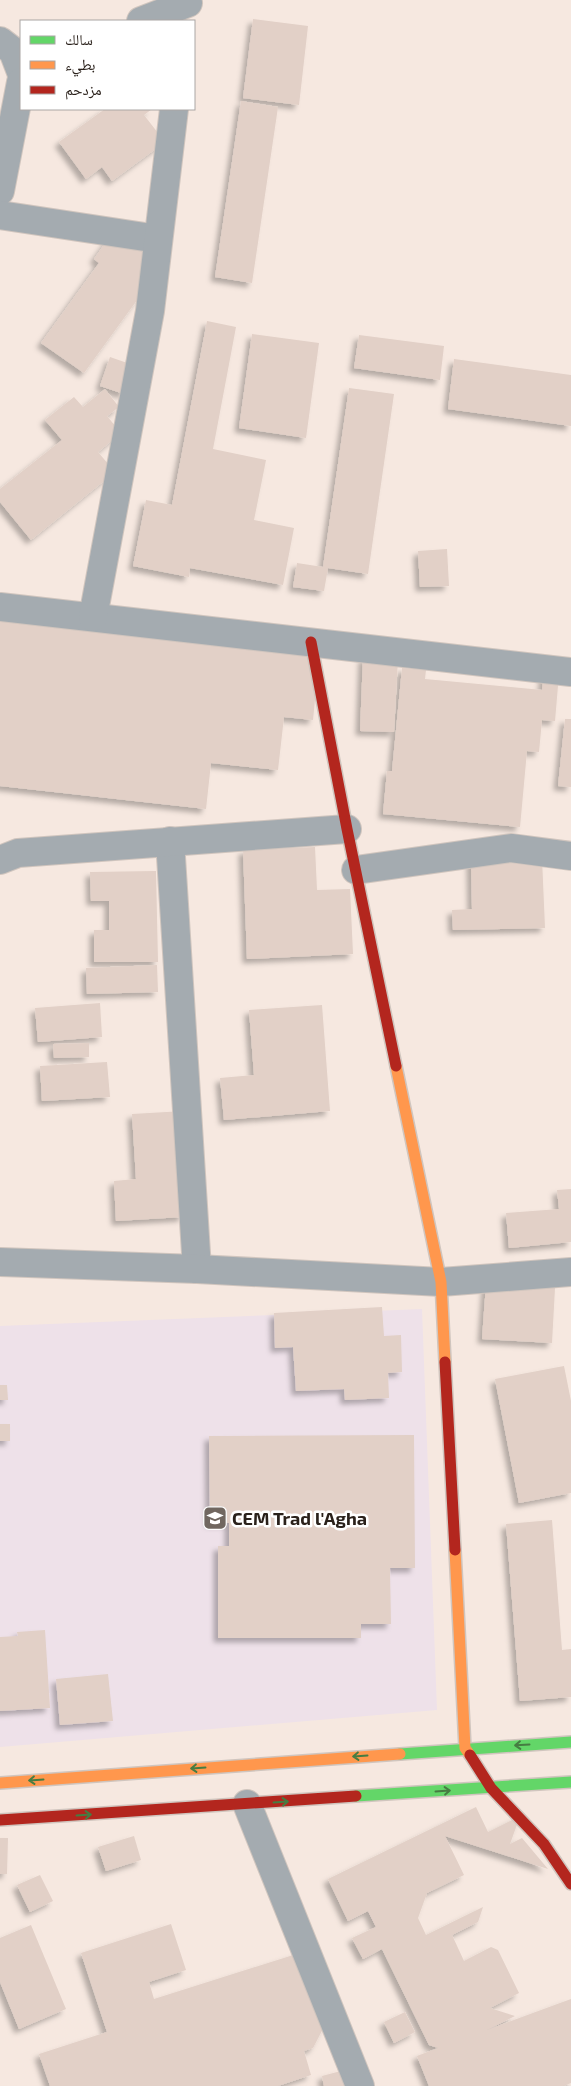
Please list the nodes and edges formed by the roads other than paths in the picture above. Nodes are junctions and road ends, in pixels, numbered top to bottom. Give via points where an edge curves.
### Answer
1 (187, 8) edge
2 (145, 20) edge
3 (0, 41) edge
4 (20, 81) edge
5 (20, 90) edge
6 (174, 110) edge
7 (0, 191) edge
8 (0, 215) edge
9 (158, 239) junction
10 (0, 607) edge
11 (93, 617) junction
12 (311, 642) junction
13 (571, 672) edge
14 (347, 829) junction
15 (170, 841) junction
16 (571, 856) edge
17 (0, 860) edge
18 (356, 870) junction
19 (0, 1262) edge
20 (197, 1269) junction
21 (571, 1272) edge
22 (441, 1282) junction
23 (571, 1742) edge
24 (464, 1748) junction
25 (571, 1782) edge
26 (0, 1783) edge
27 (491, 1788) junction
28 (247, 1804) junction
29 (0, 1820) edge
30 (571, 1884) edge
31 (360, 2086) edge

1 - 2 street
3 - 4 street via 13,51
5 - 7 street
6 - 9 street
8 - 9 street
9 - 11 street via 150,311
10 - 11 street
11 - 12 street
12 - 13 street
12 - 14 street
14 - 15 street
14 - 18 street
15 - 17 street via 18,853
15 - 20 street
16 - 18 street via 511,848
18 - 22 street
19 - 20 street
20 - 22 street
21 - 22 street
22 - 24 street
23 -> 24 street
24 -> 26 street
24 - 27 street
25 - 27 street
28 -> 27 street
27 - 30 street via 544,1844
29 -> 28 street
28 - 31 street

